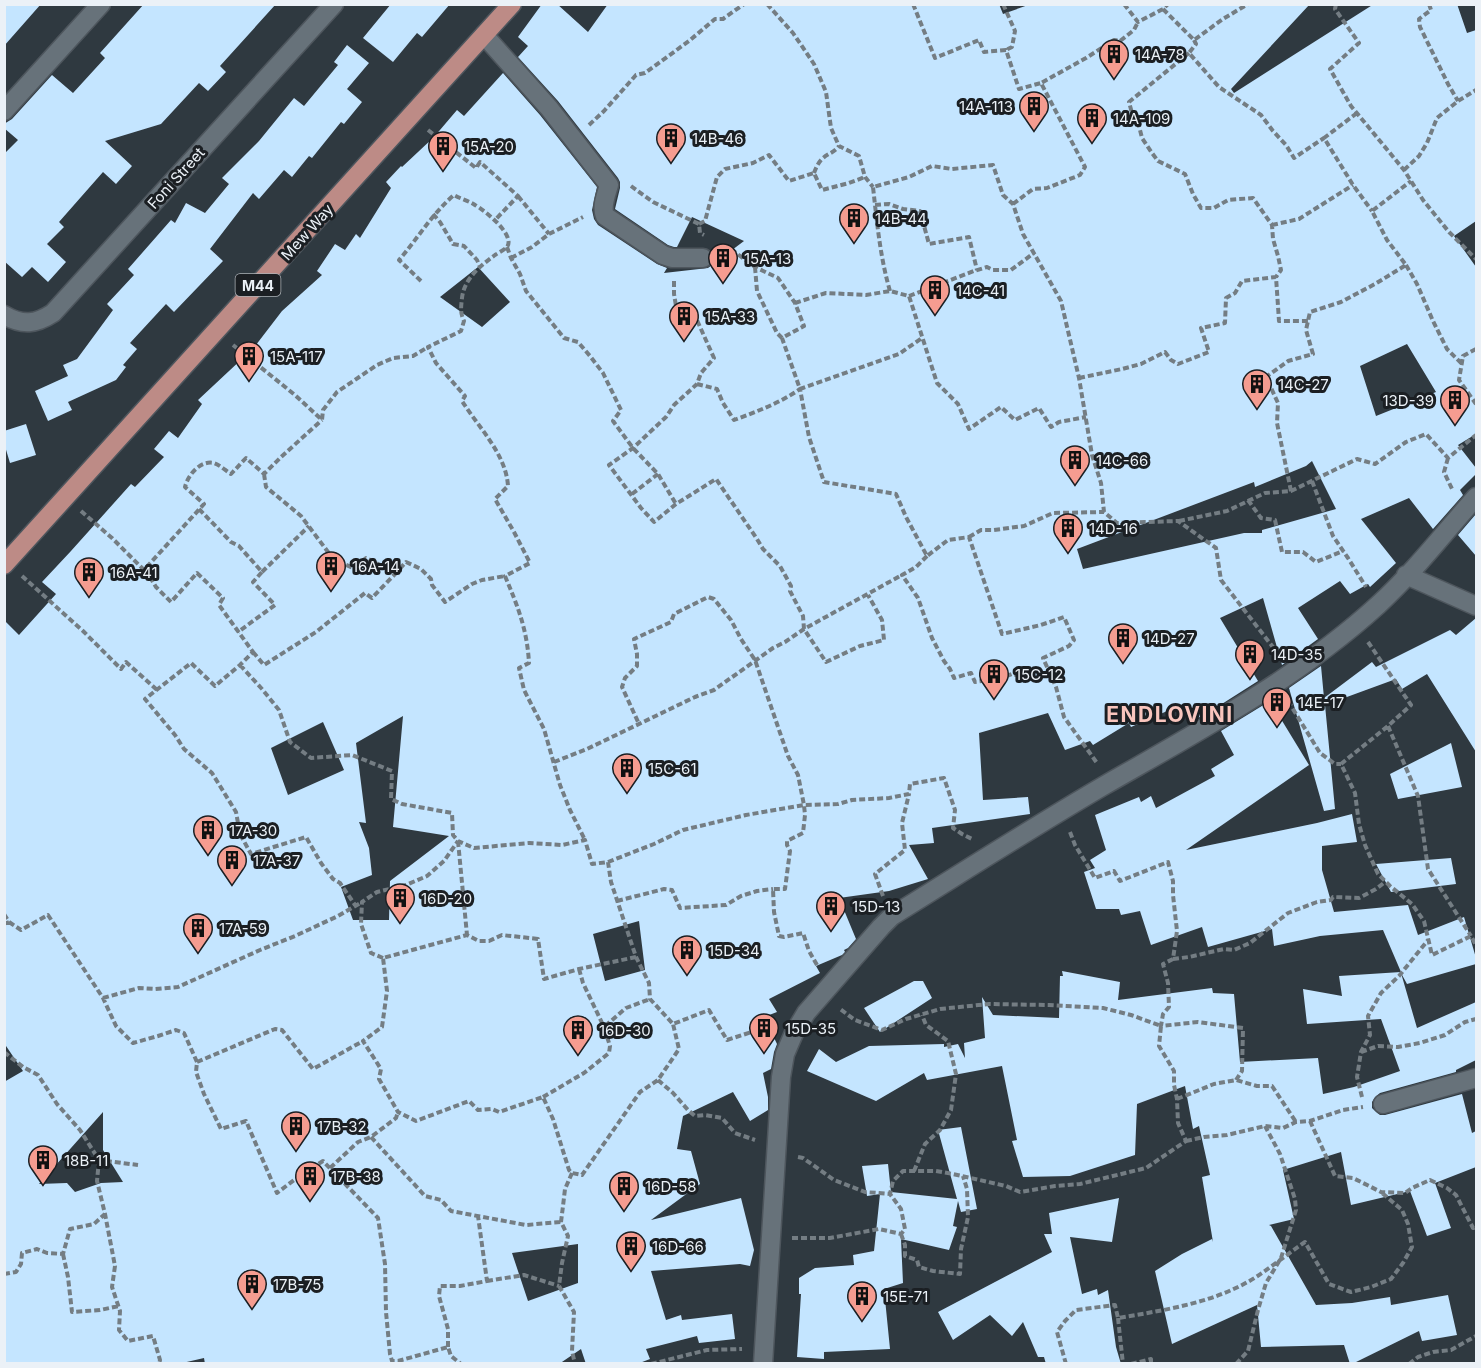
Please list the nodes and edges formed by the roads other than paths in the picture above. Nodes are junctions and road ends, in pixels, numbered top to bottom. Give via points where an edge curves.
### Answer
1 (101, 4) edge
2 (334, 4) edge
3 (512, 4) edge
4 (484, 35) junction
5 (4, 111) edge
6 (703, 258) road end
7 (4, 315) edge
8 (1472, 502) edge
9 (5, 563) edge
10 (1406, 575) junction
11 (1476, 606) edge
12 (1476, 1078) edge
13 (1383, 1104) dead end
14 (763, 1356) edge

1 - 5 street
2 - 7 street, Foni Street via 53,312 44,319 20,323
3 - 4 main road, Mew Way / M44
4 - 6 street via 549,108 609,185 605,216 663,255
4 - 9 main road, Mew Way / M44
8 - 10 street
10 - 11 street
10 - 14 street via 1354,624 1237,709 892,916 806,1013 785,1054 781,1077
12 - 13 street

